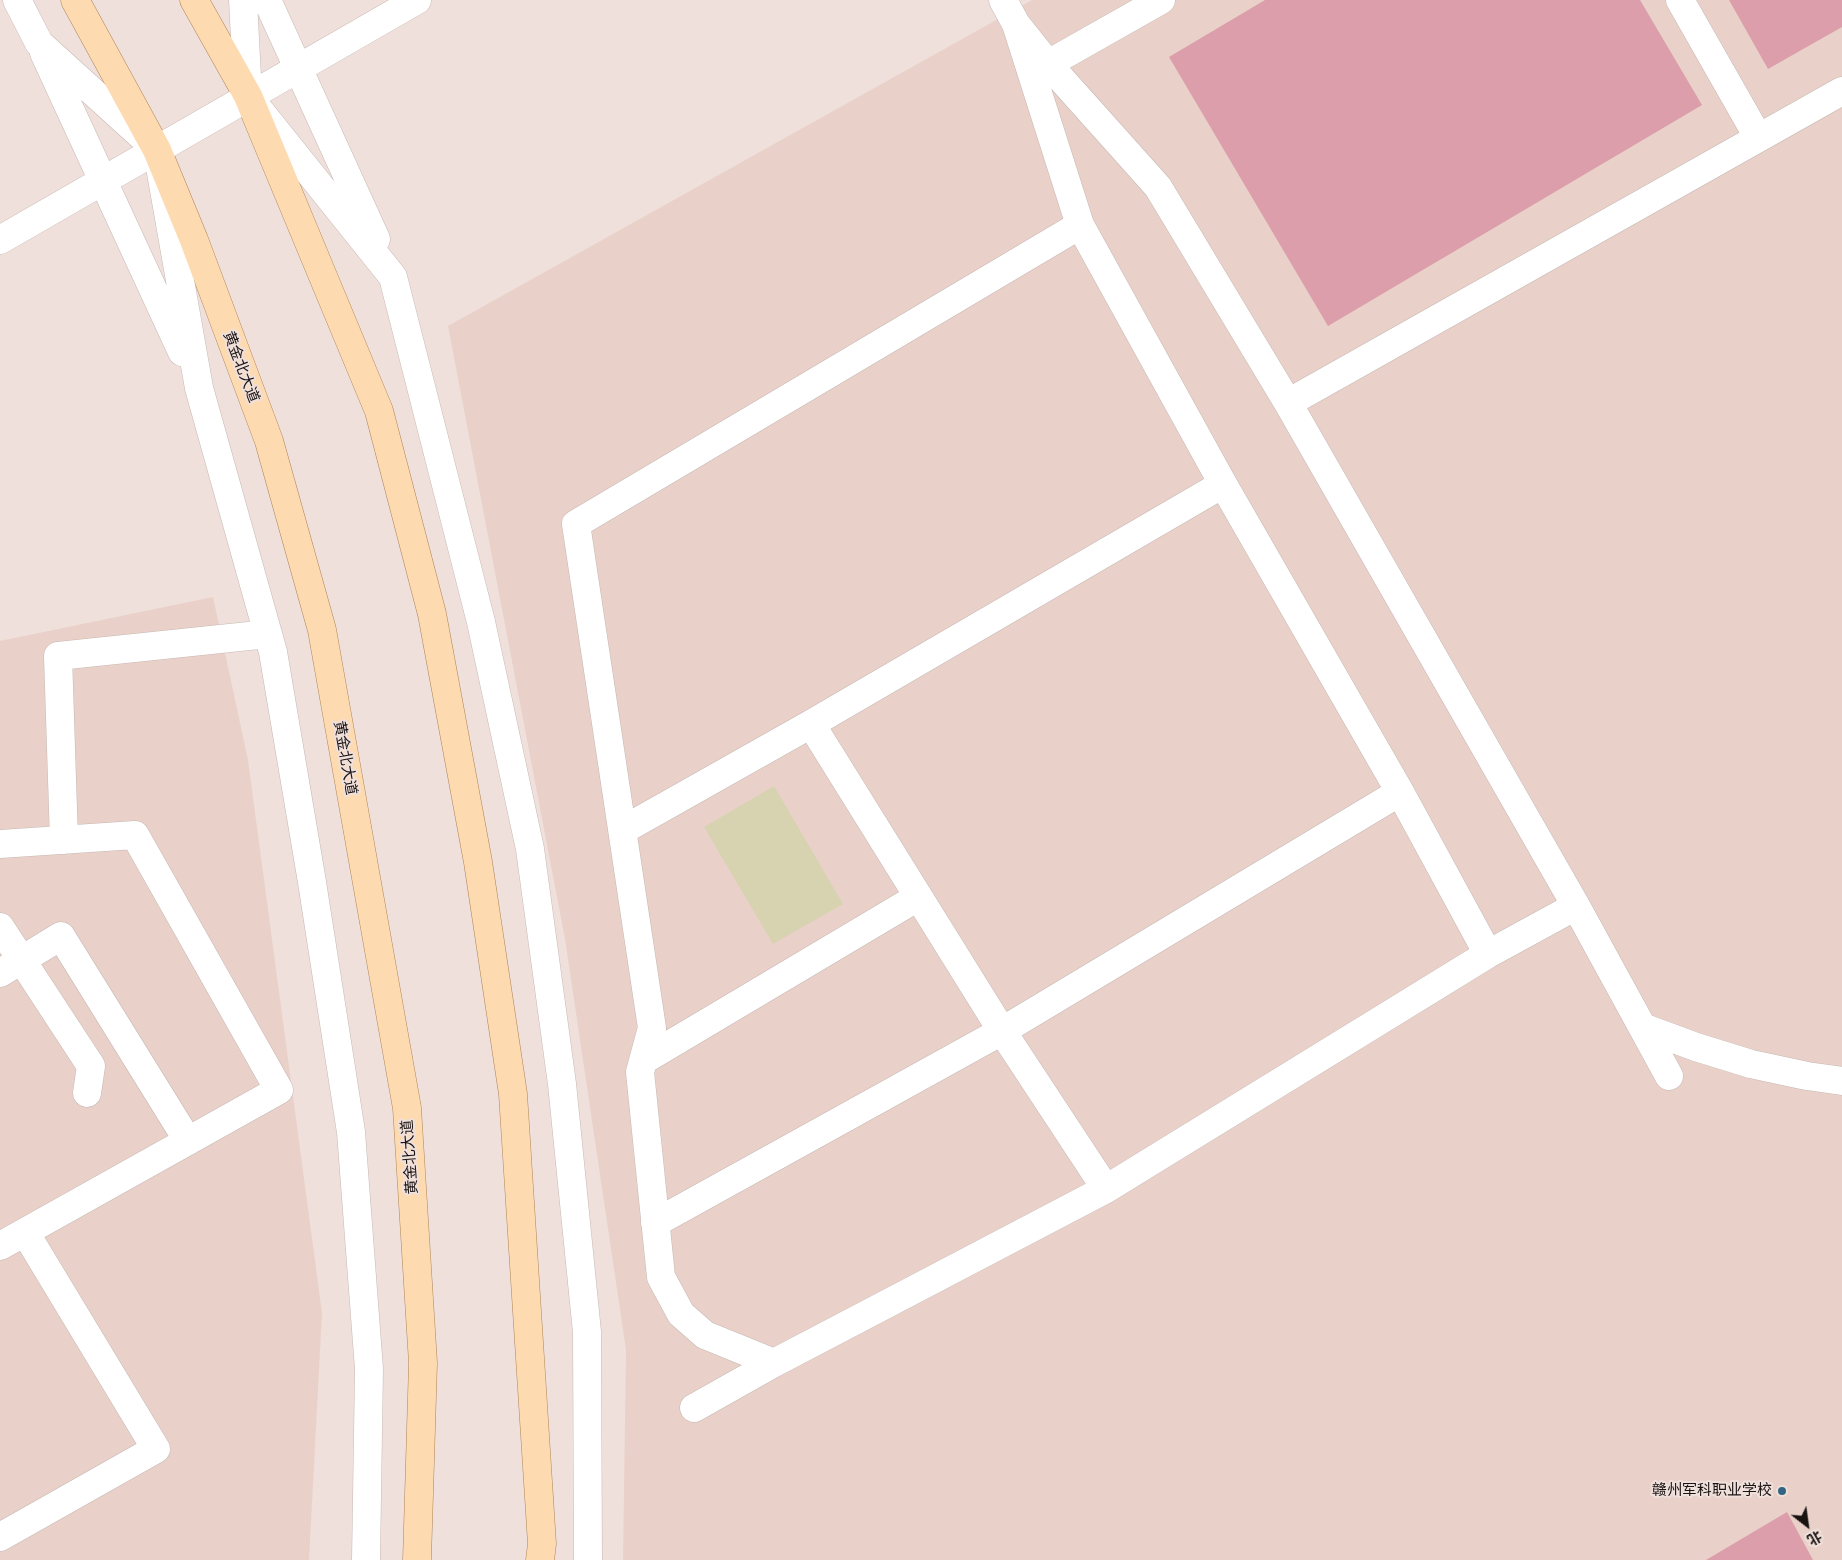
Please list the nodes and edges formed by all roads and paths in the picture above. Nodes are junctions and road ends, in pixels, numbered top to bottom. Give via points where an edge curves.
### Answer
1 (17, 0) edge
2 (75, 0) edge
3 (194, 0) edge
4 (243, 0) edge
5 (267, 0) edge
6 (417, 0) edge
7 (1003, 0) edge
8 (1161, 0) edge
9 (1680, 0) edge
10 (1016, 24) junction
11 (40, 43) junction
12 (1048, 64) junction
13 (298, 68) junction
14 (1842, 91) edge
15 (248, 96) junction
16 (1758, 137) junction
17 (157, 150) junction
18 (104, 181) junction
19 (1080, 225) junction
20 (0, 240) edge
21 (393, 277) junction
22 (199, 388) junction
23 (1288, 403) junction
24 (1224, 484) junction
25 (268, 634) junction
26 (811, 724) junction
27 (1400, 792) junction
28 (623, 830) junction
29 (64, 840) junction
30 (0, 844) edge
31 (918, 897) junction
32 (1576, 906) junction
33 (0, 927) edge
34 (1488, 954) junction
35 (11, 967) edge
36 (1642, 1027) junction
37 (1002, 1031) junction
38 (644, 1060) junction
39 (1669, 1076) dead end
40 (1842, 1082) edge
41 (88, 1093) dead end
42 (188, 1141) junction
43 (1106, 1189) junction
44 (655, 1223) junction
45 (25, 1232) junction
46 (0, 1246) edge
47 (774, 1362) junction
48 (694, 1408) dead end
49 (0, 1537) edge
50 (366, 1560) edge
51 (418, 1560) edge
52 (540, 1560) edge
53 (588, 1560) edge

1 - 11 street
2 - 17 main road, 黄金北大道
3 - 15 main road
4 - 15 street
5 - 13 street
6 - 13 street
7 - 10 street
8 - 12 street
9 - 16 street
10 - 12 street
10 - 19 street
11 - 17 street
11 - 18 street
12 - 23 street via 1158,187
13 - 15 street
13 - 21 street
14 - 16 street
15 - 17 street
15 - 21 street
15 - 52 main road via 378,411 432,614 478,862 513,1094 542,1544
16 - 23 street
17 - 18 street
17 - 22 street
17 - 51 main road, 黄金北大道 via 269,441 322,630 406,1108 422,1363
18 - 20 street
18 - 22 street
19 - 24 street
19 - 28 street via 576,524
21 - 53 street via 481,622 530,849 562,1084 587,1332
22 - 25 street
23 - 32 street
24 - 26 street
24 - 27 street
25 - 29 street via 58,656
25 - 50 street via 312,882 351,1132 369,1369
26 - 28 street
26 - 31 street
27 - 34 street
27 - 37 street
28 - 38 street via 652,1028
29 - 30 street
29 - 42 street via 135,835 279,1090
31 - 37 street
31 - 38 street
32 - 34 street
32 - 36 street
33 - 35 street
34 - 43 street
35 - 41 street via 91,1066
35 - 42 street via 60,936
36 - 39 street
36 - 40 street via 1751,1064
37 - 43 street
37 - 44 street
38 - 44 street via 640,1072
42 - 45 street
43 - 47 street
44 - 47 street via 661,1277 681,1314 706,1336
45 - 46 street
45 - 49 street via 156,1449
47 - 48 street

